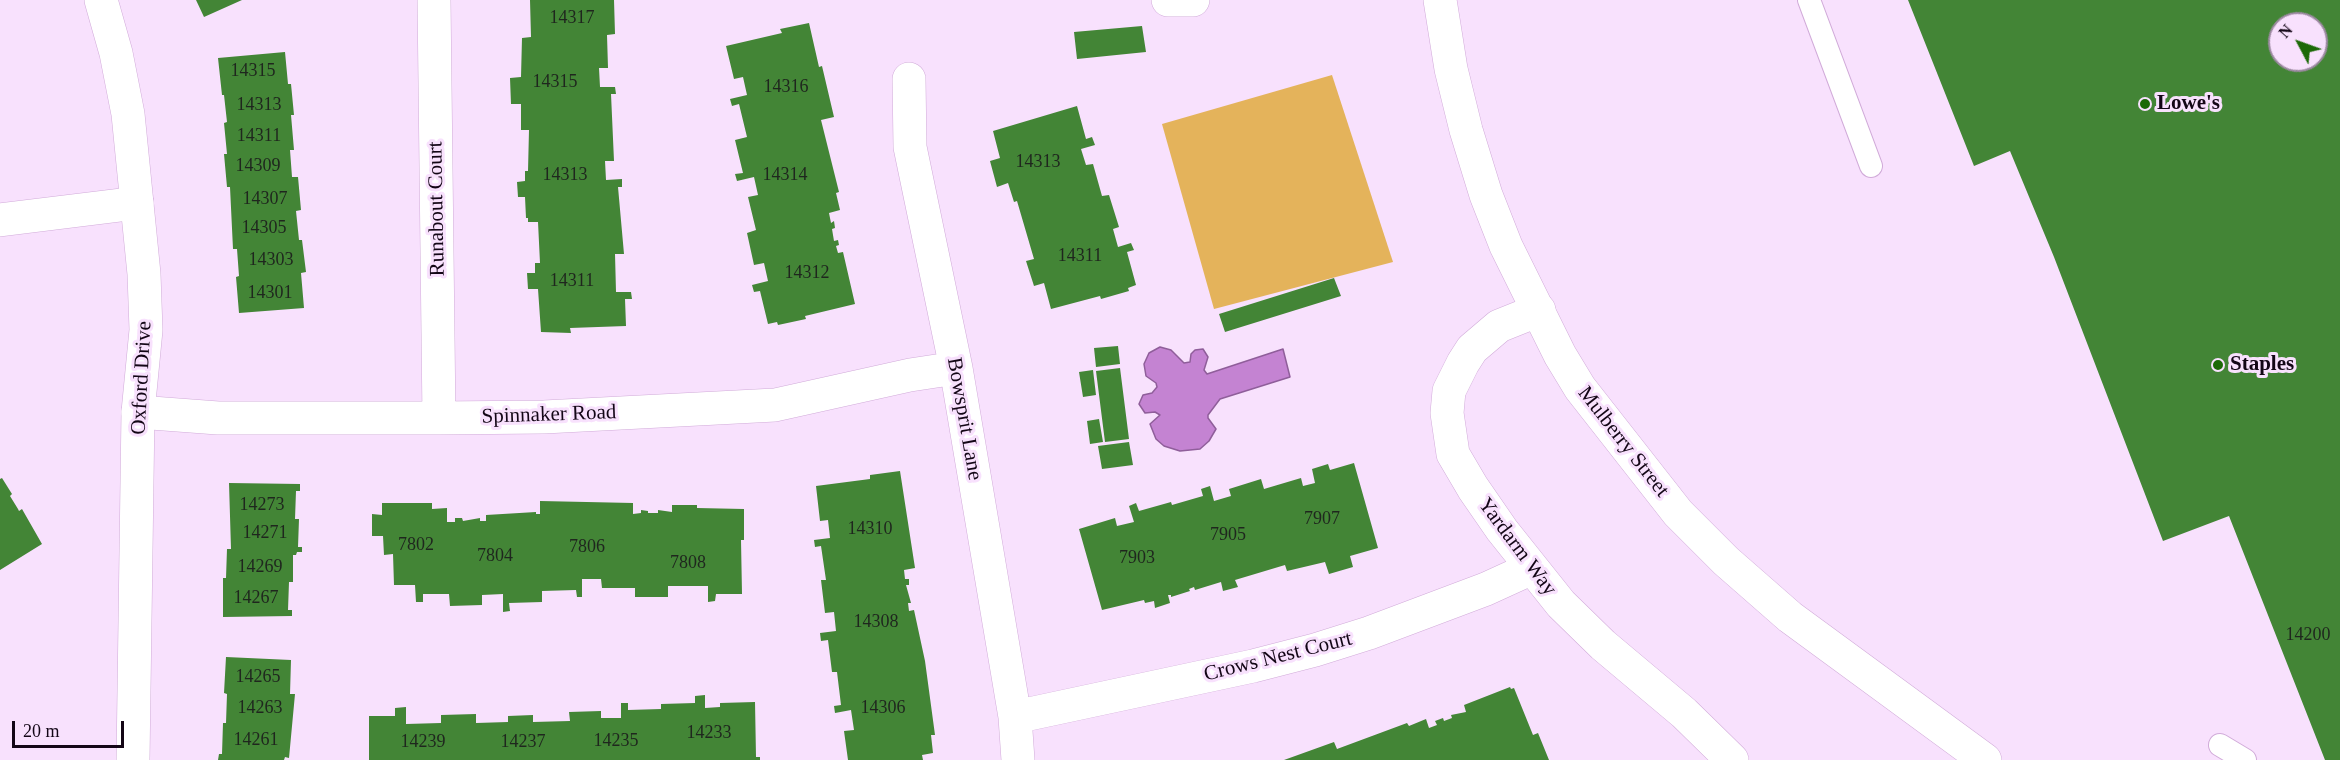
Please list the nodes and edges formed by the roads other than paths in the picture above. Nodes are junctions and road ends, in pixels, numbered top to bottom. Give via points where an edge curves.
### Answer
1 (101, 0) edge
2 (434, 0) edge
3 (1168, 0) edge
4 (1193, 0) edge
5 (1440, 0) edge
6 (1809, 0) edge
7 (909, 79) dead end
8 (1870, 166) dead end
9 (137, 203) junction
10 (0, 220) edge
11 (1539, 310) junction
12 (956, 368) junction
13 (138, 412) junction
14 (439, 418) junction
15 (1532, 568) junction
16 (1015, 717) junction
17 (2220, 745) dead end
18 (133, 760) edge
19 (1018, 760) edge
20 (1732, 760) edge
21 (1985, 760) edge
22 (2245, 760) edge

1 - 9 street, Oxford Drive via 128,114
2 - 14 street, Runabout Court
3 - 4 street
5 - 11 street, Mulberry Street via 1451,69 1486,195 1506,246
6 - 8 lane
7 - 12 street, Bowsprit Lane via 910,147
9 - 10 street
9 - 13 street, Oxford Drive via 146,330
11 - 15 street, Yardarm Way via 1498,326 1472,349 1453,379 1446,413 1453,454 1502,530
11 - 21 street, Mulberry Street via 1580,388 1678,513 1790,617
12 - 14 street, Spinnaker Road via 774,405 544,417
12 - 16 street, Bowsprit Lane
13 - 14 street, Spinnaker Road via 218,418
13 - 18 street, Oxford Drive
15 - 16 street, Crows Nest Court via 1486,589 1315,650
15 - 20 street, Yardarm Way via 1581,625 1684,713
16 - 19 street, Bowsprit Lane
17 - 22 lane

